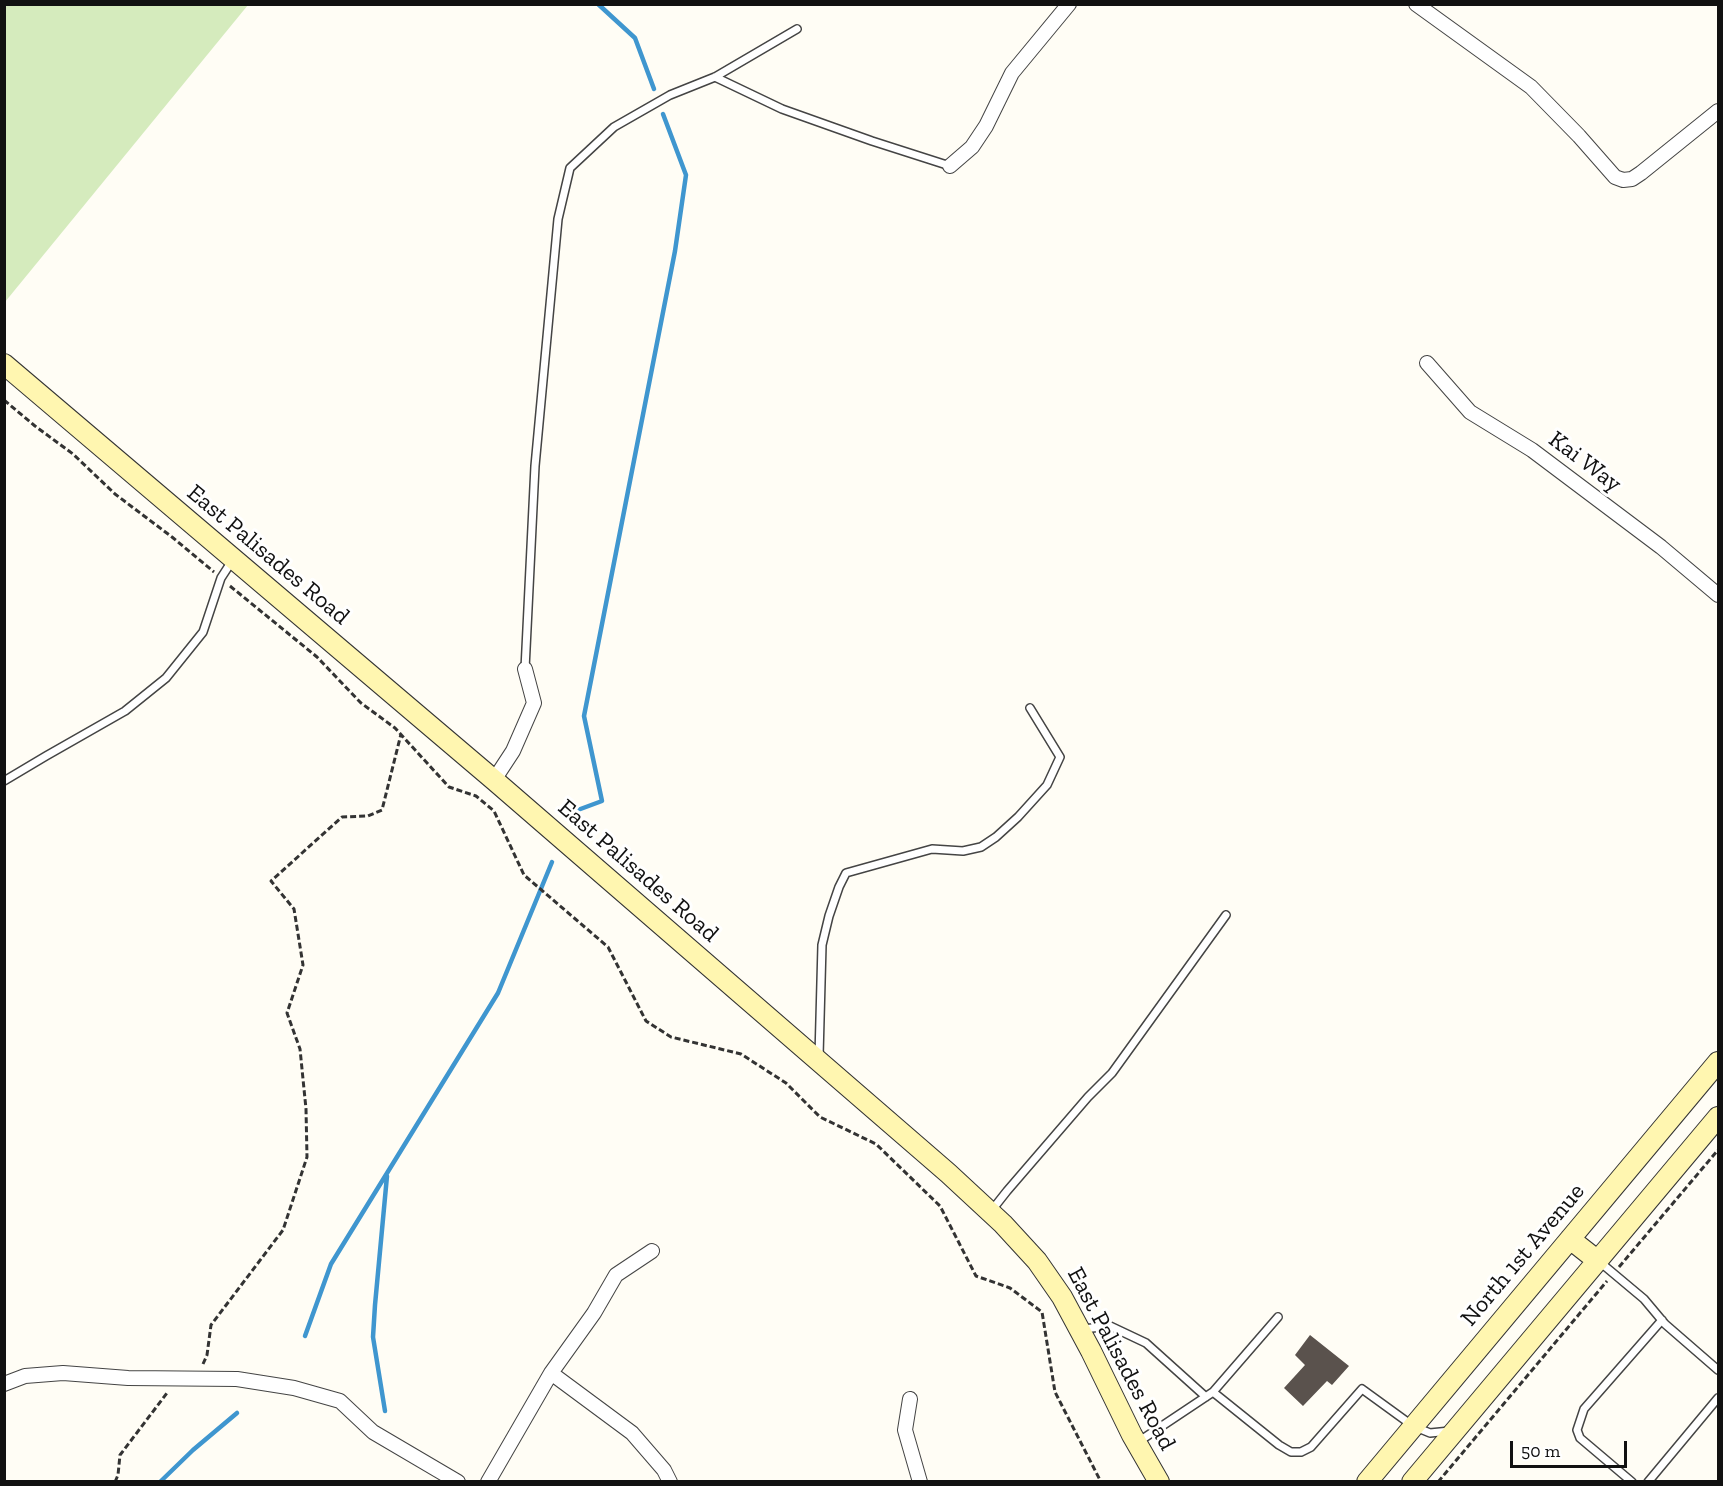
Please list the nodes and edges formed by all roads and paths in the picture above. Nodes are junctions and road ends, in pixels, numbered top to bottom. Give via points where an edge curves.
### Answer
1 (1069, 4) edge
2 (1416, 4) edge
3 (797, 29) dead end
4 (715, 77) junction
5 (1719, 111) edge
6 (950, 166) joint
7 (1427, 363) dead end
8 (4, 364) edge
9 (4, 400) edge
10 (233, 559) junction
11 (221, 578) junction
12 (1719, 595) edge
13 (525, 669) joint
14 (1030, 708) dead end
15 (401, 734) junction
16 (494, 780) junction
17 (4, 781) edge
18 (1226, 915) dead end
19 (819, 1062) junction
20 (1719, 1062) edge
21 (1719, 1117) edge
22 (1719, 1150) edge
23 (991, 1212) junction
24 (1570, 1239) junction
25 (652, 1251) dead end
26 (1598, 1261) junction
27 (1614, 1274) junction
28 (1278, 1317) dead end
29 (1662, 1320) junction
30 (1080, 1329) junction
31 (1719, 1370) edge
32 (551, 1373) junction
33 (183, 1377) junction
34 (4, 1384) edge
35 (1213, 1392) junction
36 (1206, 1397) junction
37 (1719, 1398) edge
38 (910, 1399) dead end
39 (1413, 1426) junction
40 (1455, 1431) junction
41 (1136, 1444) junction
42 (115, 1482) edge
43 (458, 1482) edge
44 (488, 1482) edge
45 (670, 1482) edge
46 (920, 1482) edge
47 (1101, 1482) edge
48 (1159, 1482) edge
49 (1367, 1482) edge
50 (1412, 1482) edge
51 (1438, 1482) edge
52 (1632, 1482) edge
53 (1648, 1482) edge

1 - 6 street via 1012,73 972,147
2 - 5 street via 1531,87 1623,180 1632,179
3 - 4 lane
4 - 6 lane via 782,109
4 - 13 lane via 670,95 614,127 570,168 558,219 542,395
7 - 12 street, Kai Way via 1470,412 1532,450
8 - 10 street, East Palisades Road
9 - 11 path
10 - 11 lane
10 - 16 street, East Palisades Road
11 - 15 path via 317,657 361,703
11 - 17 lane via 203,632 166,678 125,711
13 - 16 street via 534,703 513,751
14 - 19 lane via 1060,757 1047,785 996,837 981,847 963,851 932,849 846,873 822,945
15 - 33 path via 382,810 368,816 342,817 271,880 294,909 303,965 287,1012 300,1049 307,1157 283,1230 211,1325 203,1365
15 - 47 path via 449,787 476,796 494,811 524,876 608,947 646,1021 671,1037 741,1054 786,1083 820,1118 876,1144 940,1206 976,1276 1010,1288 1042,1312 1055,1392
16 - 19 street, East Palisades Road
18 - 23 lane via 1112,1073 1088,1096
19 - 23 street, East Palisades Road
20 - 24 street, North 1st Avenue
21 - 26 street
22 - 27 path
23 - 30 street, East Palisades Road via 1051,1279
24 - 26 street
24 - 39 street, North 1st Avenue
25 - 32 street via 616,1275
26 - 27 lane
26 - 40 street
27 - 29 lane
27 - 51 path
28 - 35 lane
29 - 31 lane
29 - 52 lane via 1584,1409 1577,1430 1580,1438
30 - 36 lane via 1110,1326 1146,1343
30 - 41 street, East Palisades Road
32 - 44 street
32 - 45 street via 632,1433
33 - 34 street via 63,1373 25,1376
33 - 42 path via 120,1455
33 - 43 street via 237,1378 340,1401 373,1432
35 - 36 lane
35 - 39 lane via 1291,1452 1311,1447 1362,1389
36 - 41 lane
37 - 53 lane
38 - 46 street via 906,1430
39 - 40 lane via 1430,1432
39 - 49 street, North 1st Avenue
40 - 50 street
41 - 48 street, East Palisades Road

